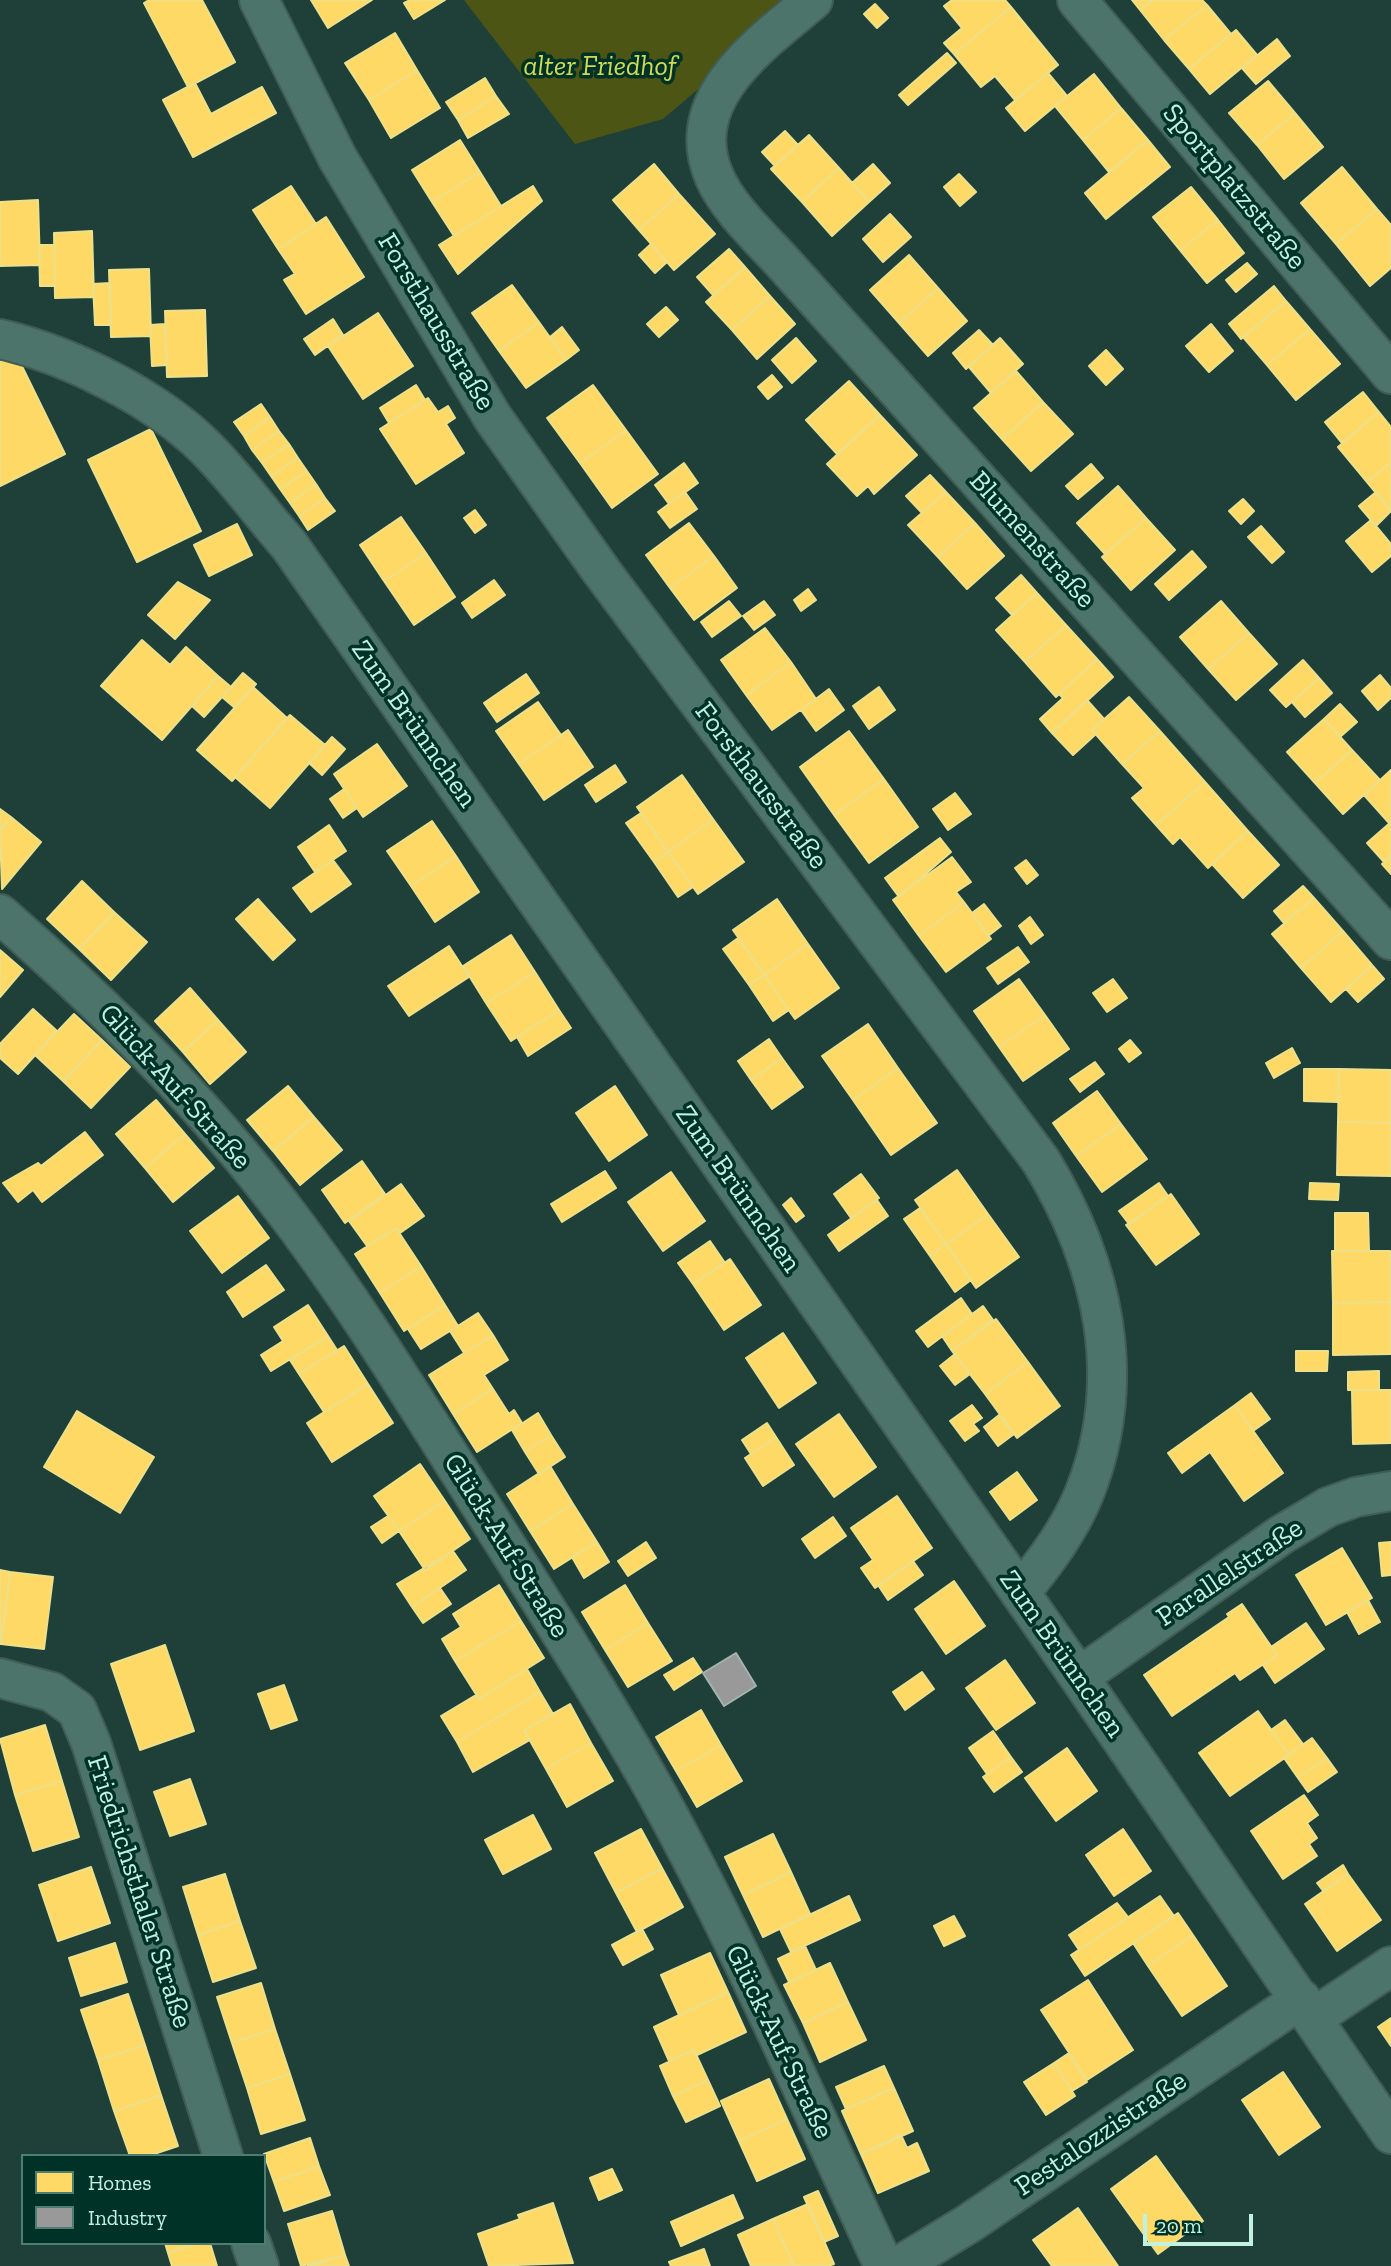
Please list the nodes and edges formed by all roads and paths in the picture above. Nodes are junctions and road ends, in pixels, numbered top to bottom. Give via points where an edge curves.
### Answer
1 (259, 0) edge
2 (813, 0) edge
3 (1077, 0) edge
4 (0, 339) edge
5 (1391, 374) edge
6 (0, 914) edge
7 (1391, 940) edge
8 (1391, 1491) edge
9 (1020, 1592) junction
10 (0, 1678) edge
11 (1079, 1678) junction
12 (1391, 1966) edge
13 (1307, 2008) junction
14 (1391, 2134) edge
15 (222, 2154) edge
16 (252, 2245) edge
17 (259, 2266) edge
18 (884, 2266) edge
19 (899, 2266) edge

1 - 9 street, Forsthausstraße via 337,157 494,418 610,583 1041,1161 1065,1200 1085,1247 1104,1314 1102,1433 1084,1494 1060,1541
2 - 7 street, Blumenstraße via 751,53 723,84 708,124 706,149 714,177 737,209
3 - 5 street, Sportplatzstraße
4 - 9 street, Zum Brünnchen via 71,360 159,412 205,446 289,545
6 - 18 street, Glück-Auf-Straße via 118,1022 188,1094 287,1214 371,1336 562,1635 657,1796 764,2007
8 - 11 street, Parallelstraße via 1328,1507 1281,1535
9 - 11 street, Zum Brünnchen
10 - 15 street, Friedrichsthaler Straße via 52,1692 77,1710
11 - 13 street, Zum Brünnchen
12 - 13 street, Pestalozzistraße
13 - 14 street, Zum Brünnchen
13 - 19 street, Pestalozzistraße
16 - 17 street

